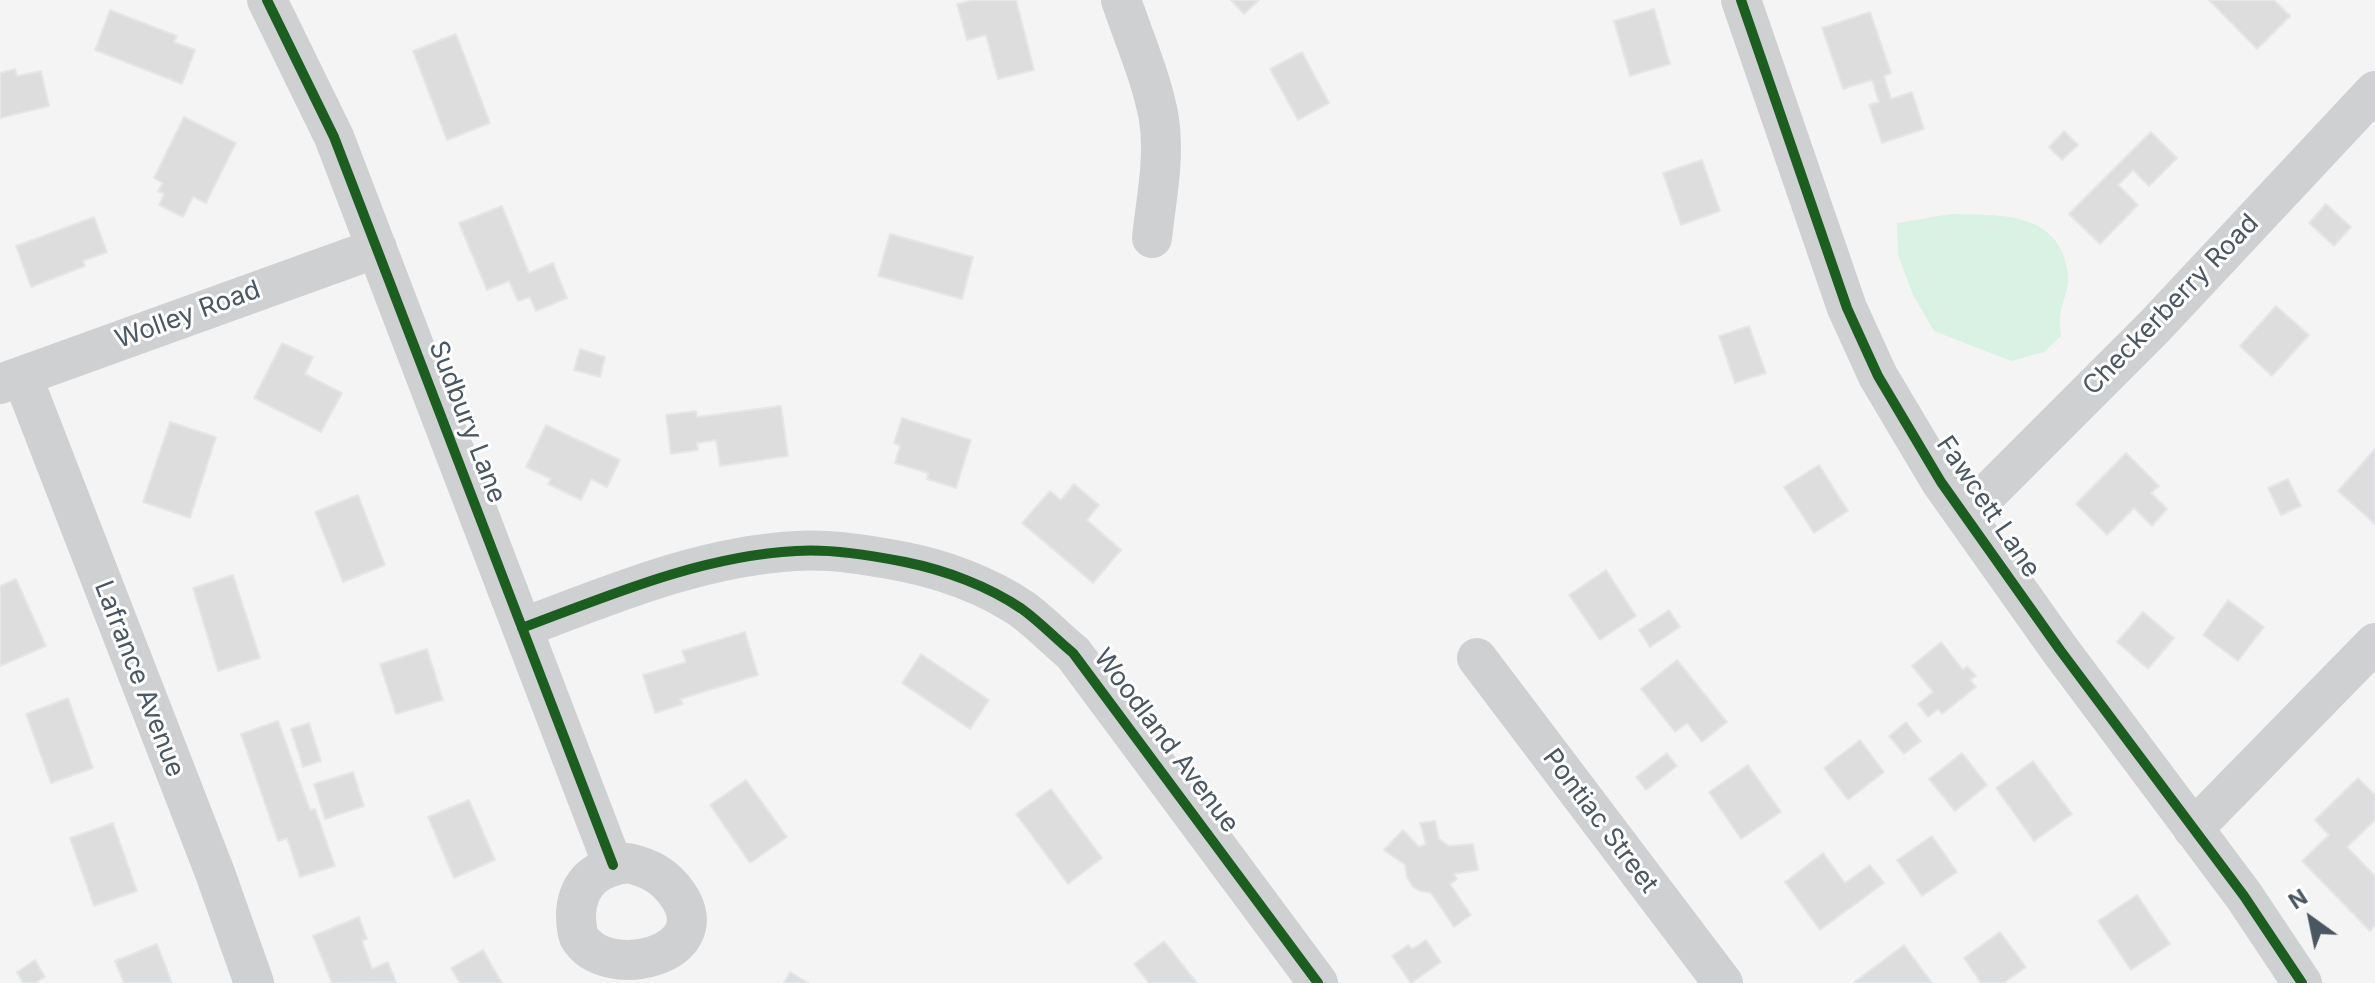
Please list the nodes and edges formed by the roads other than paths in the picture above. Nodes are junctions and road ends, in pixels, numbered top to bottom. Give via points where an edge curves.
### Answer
1 (267, 0) edge
2 (1121, 0) edge
3 (1741, 0) edge
4 (2375, 91) edge
5 (1152, 238) dead end
6 (377, 248) junction
7 (11, 380) edge
8 (1965, 516) junction
9 (522, 628) junction
10 (2375, 643) edge
11 (1477, 658) dead end
12 (2193, 829) junction
13 (613, 865) dead end
14 (254, 983) edge
15 (1318, 983) edge
16 (1723, 983) edge
17 (2302, 983) edge

1 - 6 street, Sudbury Lane via 334,137
2 - 5 street via 1159,120 1161,155
3 - 8 street, Fawcett Lane via 1847,308 1878,376
4 - 8 street, Checkerberry Road via 2154,327
6 - 7 street, Wolley Road
6 - 9 street, Sudbury Lane
7 - 14 street, Lafrance Avenue via 215,873
8 - 12 street, Fawcett Lane
9 - 13 street, Sudbury Lane
9 - 15 street, Woodland Avenue via 657,579 742,557 796,551 874,556 933,568 992,592 1024,610 1073,653
10 - 12 street
11 - 16 street, Pontiac Street
12 - 17 street, Fawcett Lane

